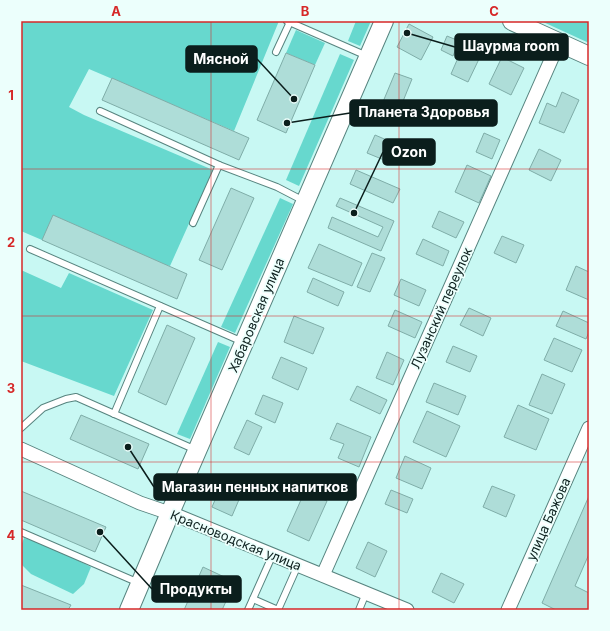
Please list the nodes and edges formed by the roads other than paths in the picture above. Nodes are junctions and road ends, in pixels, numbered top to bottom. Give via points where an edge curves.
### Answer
1 (384, 21) edge
2 (512, 21) edge
3 (289, 22) edge
4 (559, 42) junction
5 (276, 52) dead end
6 (589, 56) edge
7 (368, 57) junction
8 (100, 111) dead end
9 (219, 165) junction
10 (306, 202) junction
11 (193, 223) dead end
12 (30, 249) dead end
13 (160, 306) junction
14 (244, 343) junction
15 (114, 414) junction
16 (21, 428) edge
17 (589, 428) edge
18 (21, 449) edge
19 (197, 451) junction
20 (170, 513) junction
21 (21, 532) edge
22 (273, 554) junction
23 (298, 565) junction
24 (323, 575) junction
25 (140, 584) junction
26 (366, 593) junction
27 (253, 599) junction
28 (129, 610) edge
29 (248, 610) edge
30 (358, 610) edge
31 (407, 610) edge
32 (508, 610) edge

1 - 7 street, Хабаровская улица
2 - 4 street
3 - 5 lane
3 - 7 lane
4 - 6 street
4 - 24 street, Лузанский переулок
7 - 10 street, Хабаровская улица
8 - 9 lane
9 - 10 lane via 277,187
9 - 11 lane
10 - 14 street, Хабаровская улица
12 - 13 lane
13 - 14 lane
13 - 15 lane
14 - 19 street, Хабаровская улица
15 - 16 lane via 76,397 43,408
15 - 19 lane
17 - 32 street, улица Бажова
18 - 20 street, Красноводская улица via 140,503
19 - 20 street, Хабаровская улица
20 - 22 street, Красноводская улица
20 - 25 street, Хабаровская улица
21 - 25 lane
22 - 23 street, Красноводская улица
22 - 27 lane
23 - 24 street, Красноводская улица
23 - 27 lane via 278,610
24 - 26 street, Красноводская улица
25 - 28 street, Хабаровская улица
26 - 30 lane
26 - 31 street, Красноводская улица
27 - 29 lane

